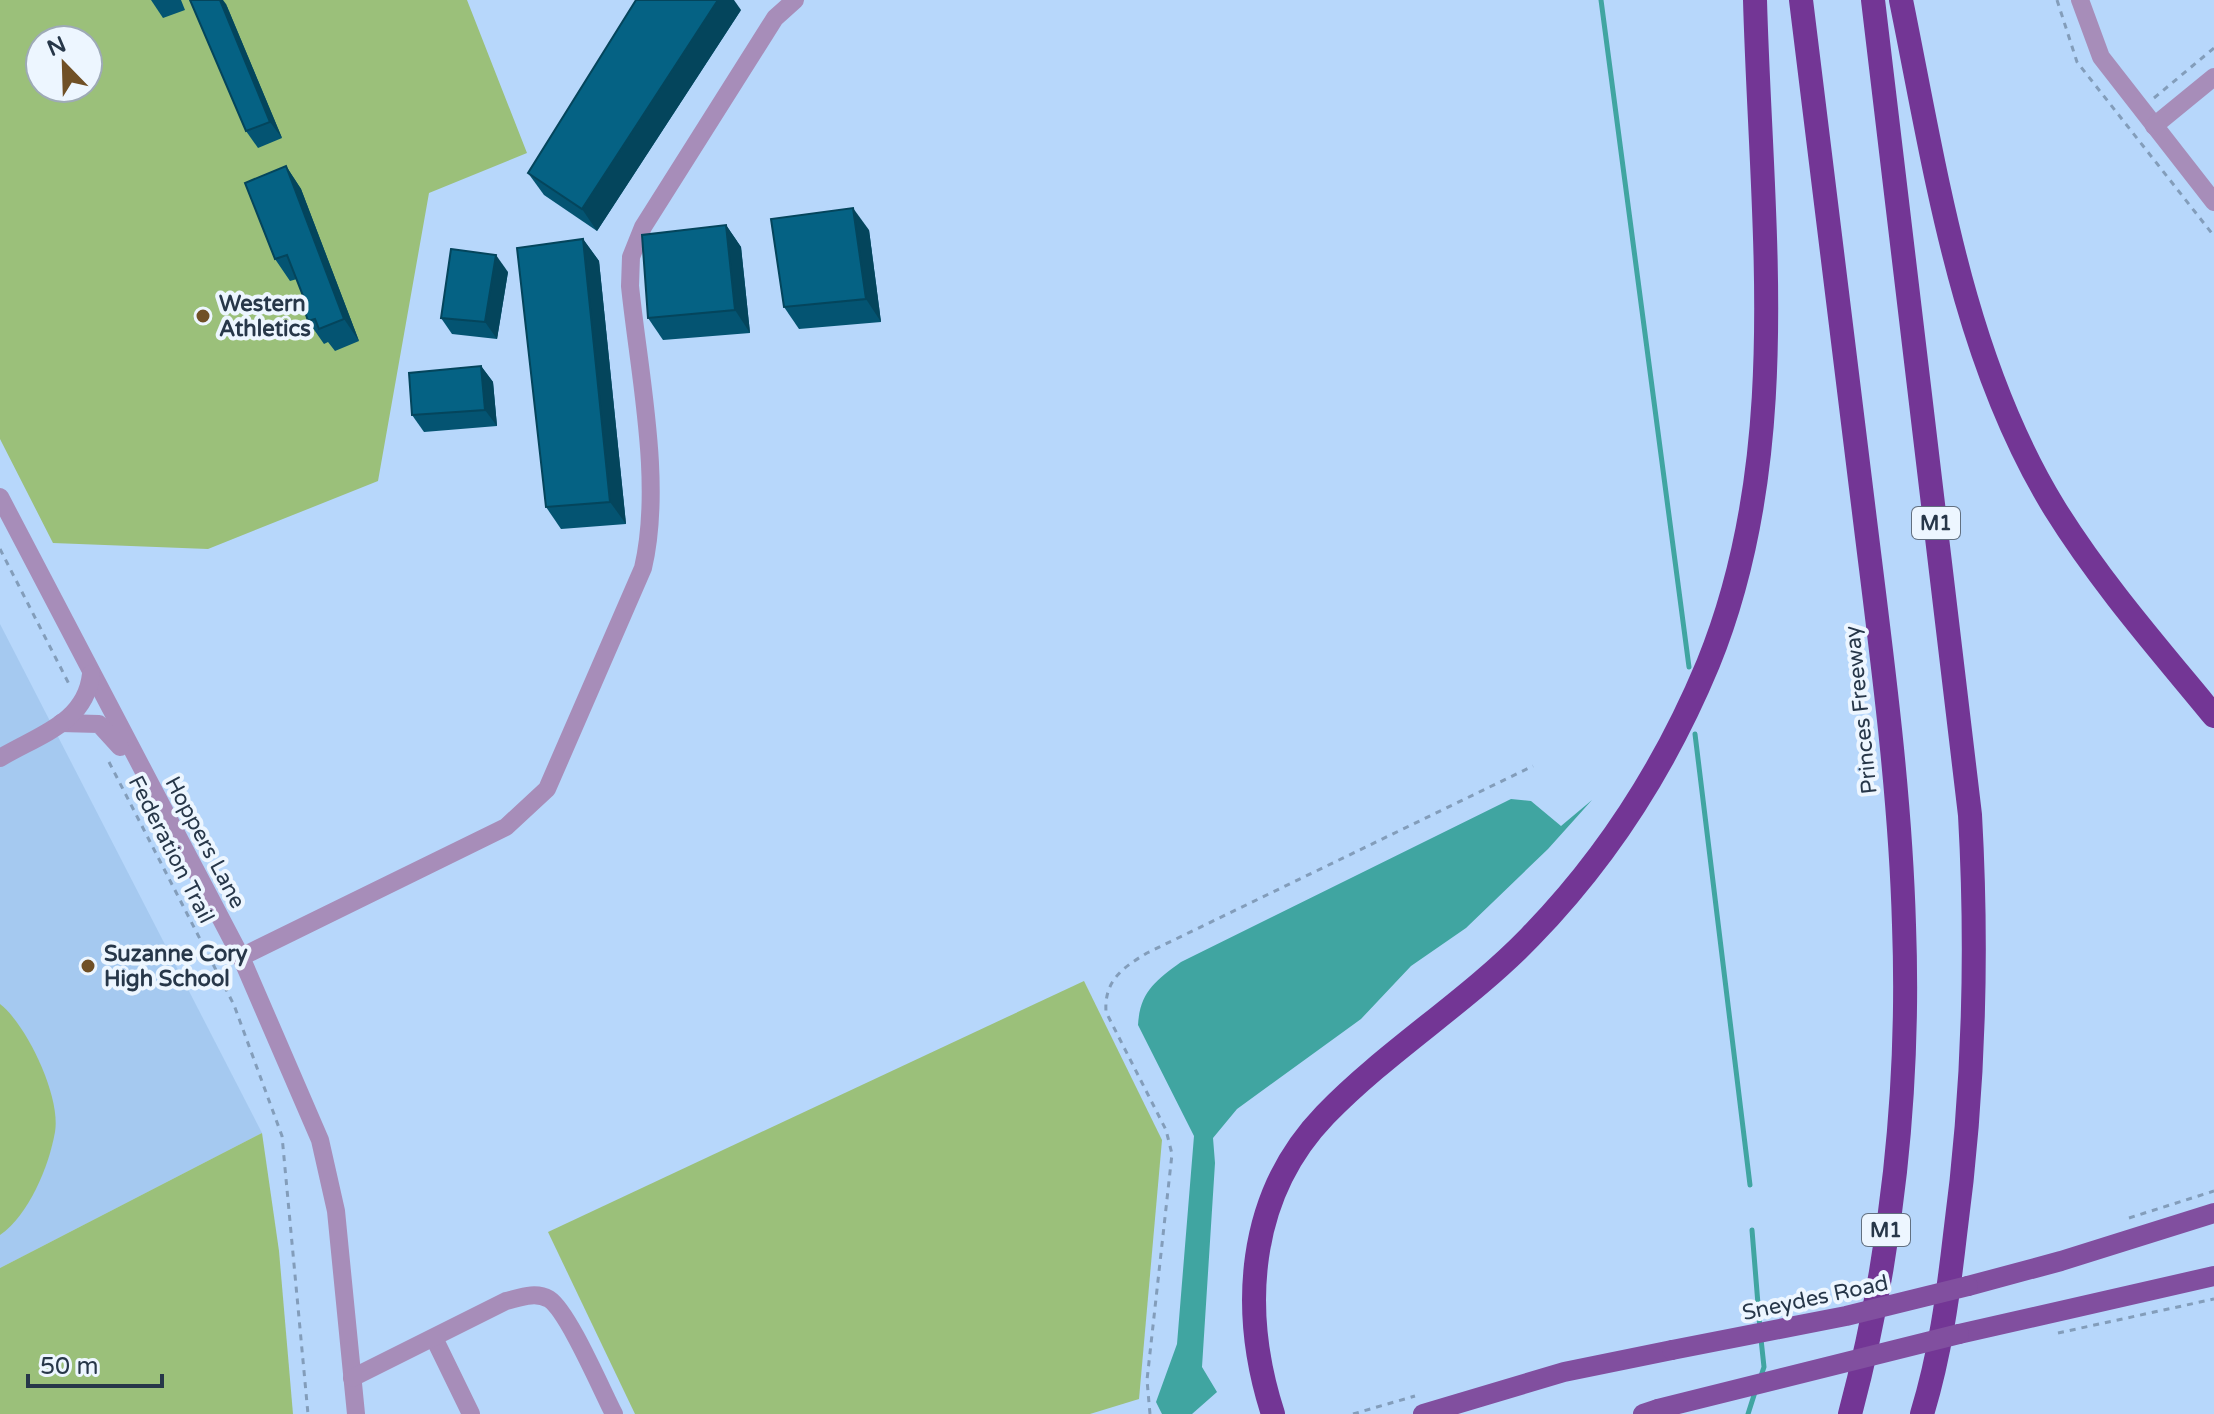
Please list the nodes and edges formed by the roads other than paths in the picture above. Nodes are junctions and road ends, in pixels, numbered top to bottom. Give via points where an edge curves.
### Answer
1 (795, 0) edge
2 (1755, 0) edge
3 (1801, 0) edge
4 (1873, 0) edge
5 (1901, 0) edge
6 (2080, 0) edge
7 (773, 9) edge
8 (2214, 77) edge
9 (2154, 126) junction
10 (2214, 202) edge
11 (0, 497) edge
12 (91, 674) junction
13 (85, 714) junction
14 (2214, 716) edge
15 (0, 758) edge
16 (144, 778) junction
17 (241, 957) junction
18 (2214, 1213) edge
19 (2214, 1276) edge
20 (434, 1338) junction
21 (352, 1378) junction
22 (1267, 1409) edge
23 (1651, 1412) edge
24 (356, 1414) edge
25 (471, 1414) edge
26 (614, 1414) edge
27 (1423, 1414) edge
28 (1850, 1414) edge
29 (1922, 1414) edge

1 - 7 street
2 - 22 highway via 1767,375 1756,497 1729,604 1688,709 1651,784 1584,873 1530,938 1323,1117 1294,1156 1256,1243 1251,1291
3 - 28 highway, Princes Freeway / M1 via 1874,598 1905,927 1904,1043 1892,1190 1872,1332
4 - 29 highway, M1 via 1964,768 1976,932 1962,1182 1940,1353
5 - 14 highway via 1970,312 2005,410 2054,508 2115,596
6 - 9 street via 2101,57 2148,102
7 - 17 street via 643,227 631,257 652,530 643,568 547,789 506,827
8 - 9 street
9 - 10 street
11 - 12 street, Hoppers Lane
12 - 13 street
12 - 16 street, Hoppers Lane
13 - 15 street
13 - 16 street
16 - 17 street, Hoppers Lane
17 - 21 street, Hoppers Lane via 320,1140 336,1211
18 - 27 main road, Sneydes Road, bridge via 1968,1286 1564,1372
19 - 23 main road, bridge
20 - 21 street
20 - 25 street
20 - 26 street via 506,1301 530,1295 549,1299 563,1315
21 - 24 street, Hoppers Lane

